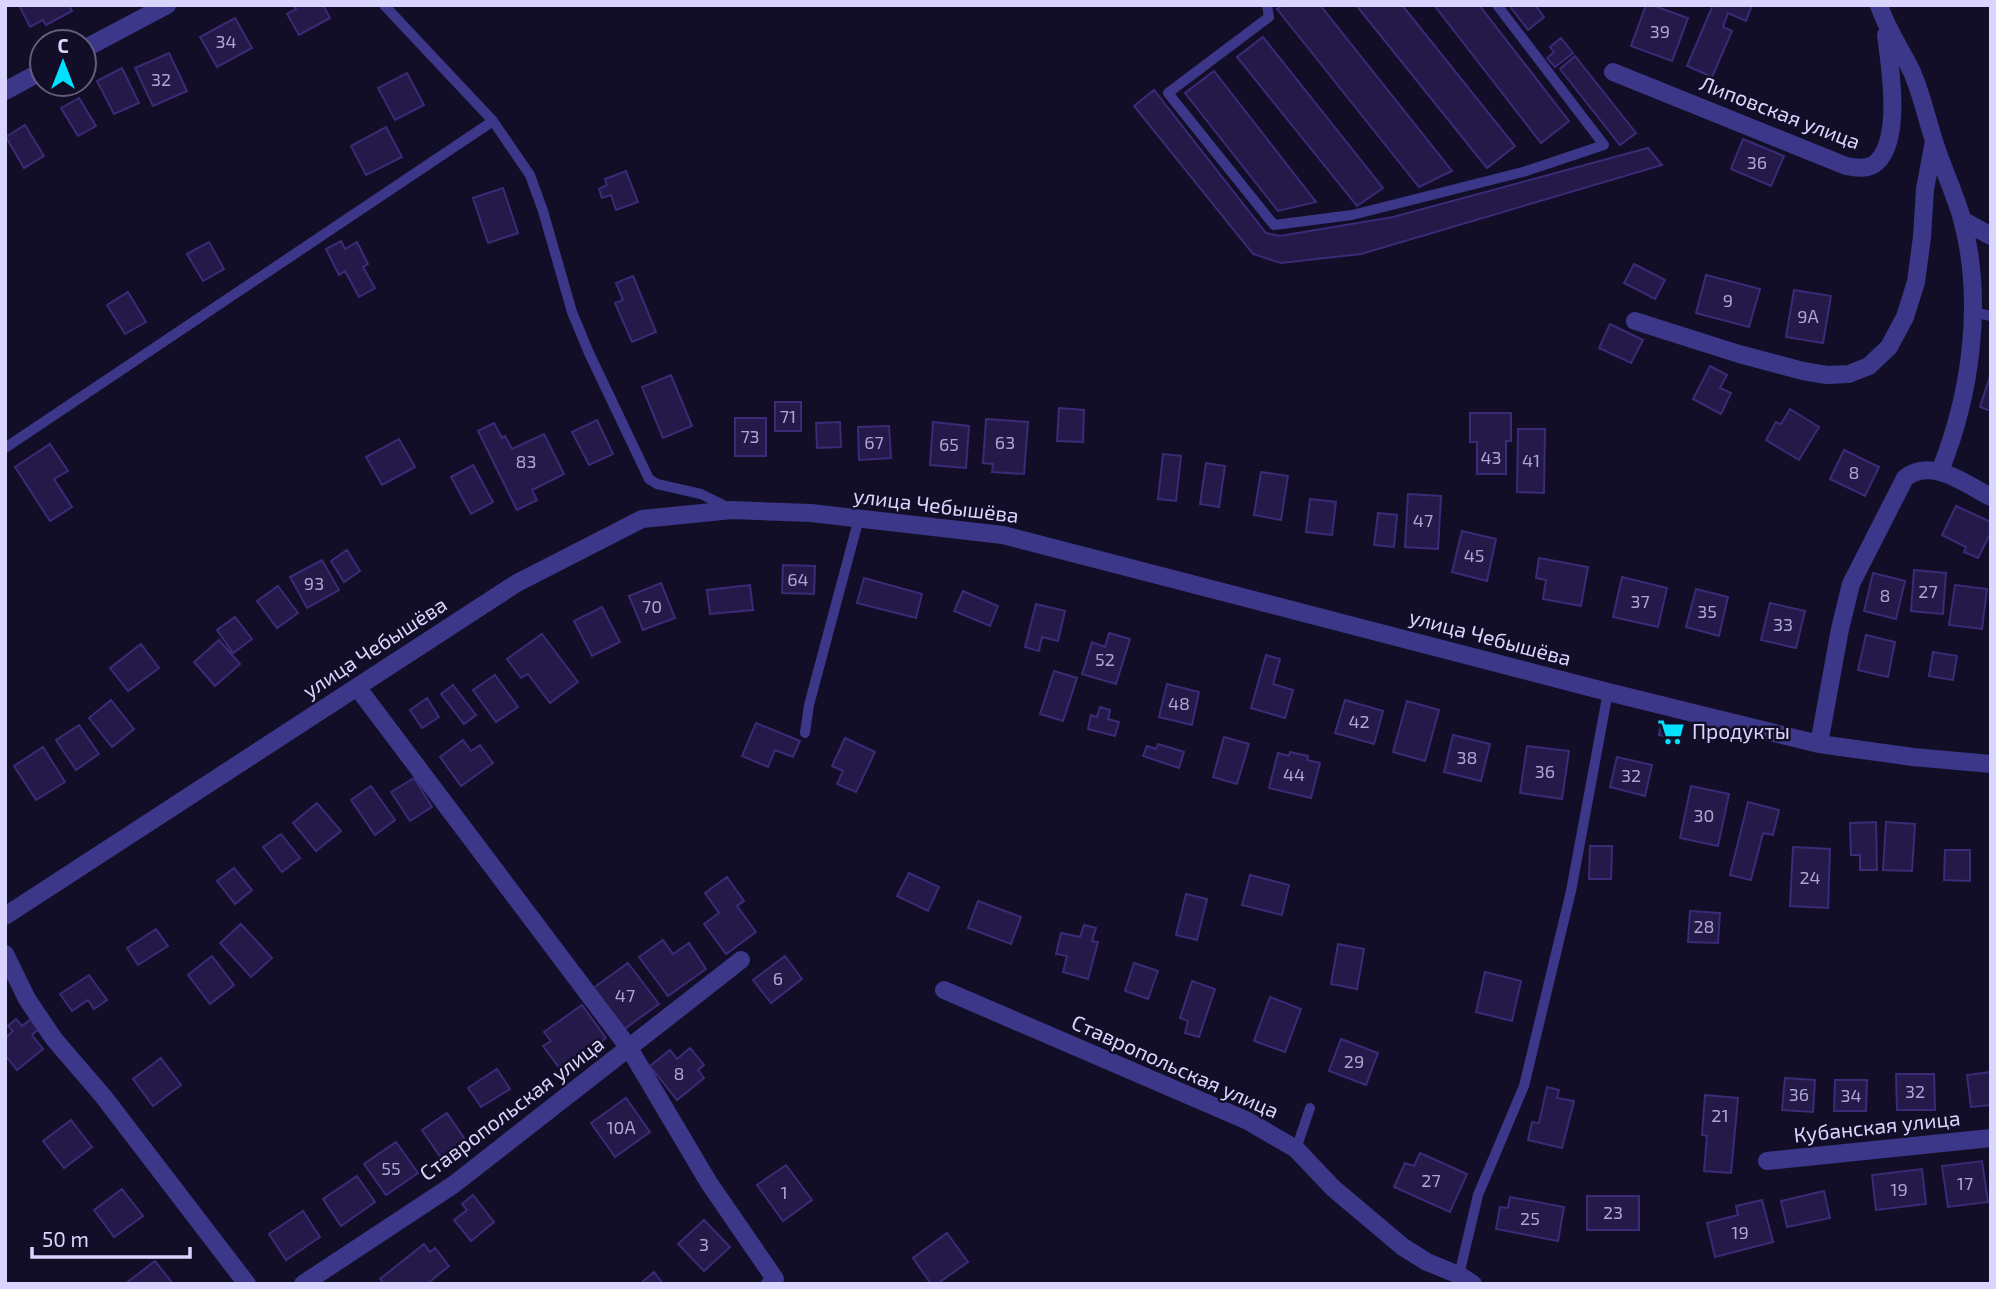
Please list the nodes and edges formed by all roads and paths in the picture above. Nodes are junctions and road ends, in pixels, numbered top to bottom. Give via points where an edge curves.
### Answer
1 (167, 5) edge
2 (384, 5) edge
3 (1267, 5) edge
4 (1497, 5) edge
5 (1879, 5) edge
6 (1885, 24) junction
7 (98, 42) edge
8 (1613, 72) dead end
9 (28, 79) edge
10 (5, 91) edge
11 (493, 121) junction
12 (1934, 141) junction
13 (1962, 220) junction
14 (1991, 236) edge
15 (1982, 314) edge
16 (1635, 321) dead end
17 (5, 448) edge
18 (1940, 471) junction
19 (1991, 497) edge
20 (732, 510) junction
21 (859, 518) junction
22 (357, 687) junction
23 (1608, 692) junction
24 (805, 733) dead end
25 (1819, 744) junction
26 (1991, 764) edge
27 (5, 916) edge
28 (5, 954) edge
29 (741, 960) dead end
30 (944, 990) dead end
31 (628, 1048) junction
32 (1310, 1108) dead end
33 (1991, 1138) edge
34 (1296, 1149) junction
35 (1767, 1161) dead end
36 (1466, 1279) edge
37 (773, 1282) edge
38 (247, 1284) edge
39 (303, 1284) edge

1 - 7 street
2 - 11 lane
3 - 4 lane via 1269,17 1168,93 1274,225 1352,215 1522,172 1604,145
5 - 6 street
6 - 8 street, Липовская улица via 1892,82 1891,126 1886,147 1871,166 1846,166
6 - 12 street via 1912,73
9 - 10 street
11 - 17 lane
11 - 20 lane via 530,175 572,312 649,479 701,494
12 - 13 street
12 - 16 street via 1916,282 1889,347 1869,366 1849,374 1803,371
13 - 14 street
13 - 15 street
15 - 18 street via 1964,398
18 - 19 street
18 - 25 street via 1925,469 1905,478 1851,584
20 - 21 street, улица Чебышёва
20 - 22 street, улица Чебышёва via 642,519 517,583
21 - 23 street, улица Чебышёва via 1003,535
21 - 24 lane
22 - 27 street, улица Чебышёва
22 - 31 street
23 - 25 street, улица Чебышёва
23 - 36 lane via 1571,891 1524,1086 1478,1195
25 - 26 street, улица Чебышёва
28 - 38 street via 54,1039
29 - 31 street, Ставропольская улица
30 - 34 street, Ставропольская улица via 1248,1121
31 - 37 street
31 - 39 street, Ставропольская улица via 453,1185
32 - 34 lane
33 - 35 street, Кубанская улица
34 - 36 street, Ставропольская улица via 1333,1188 1403,1247

